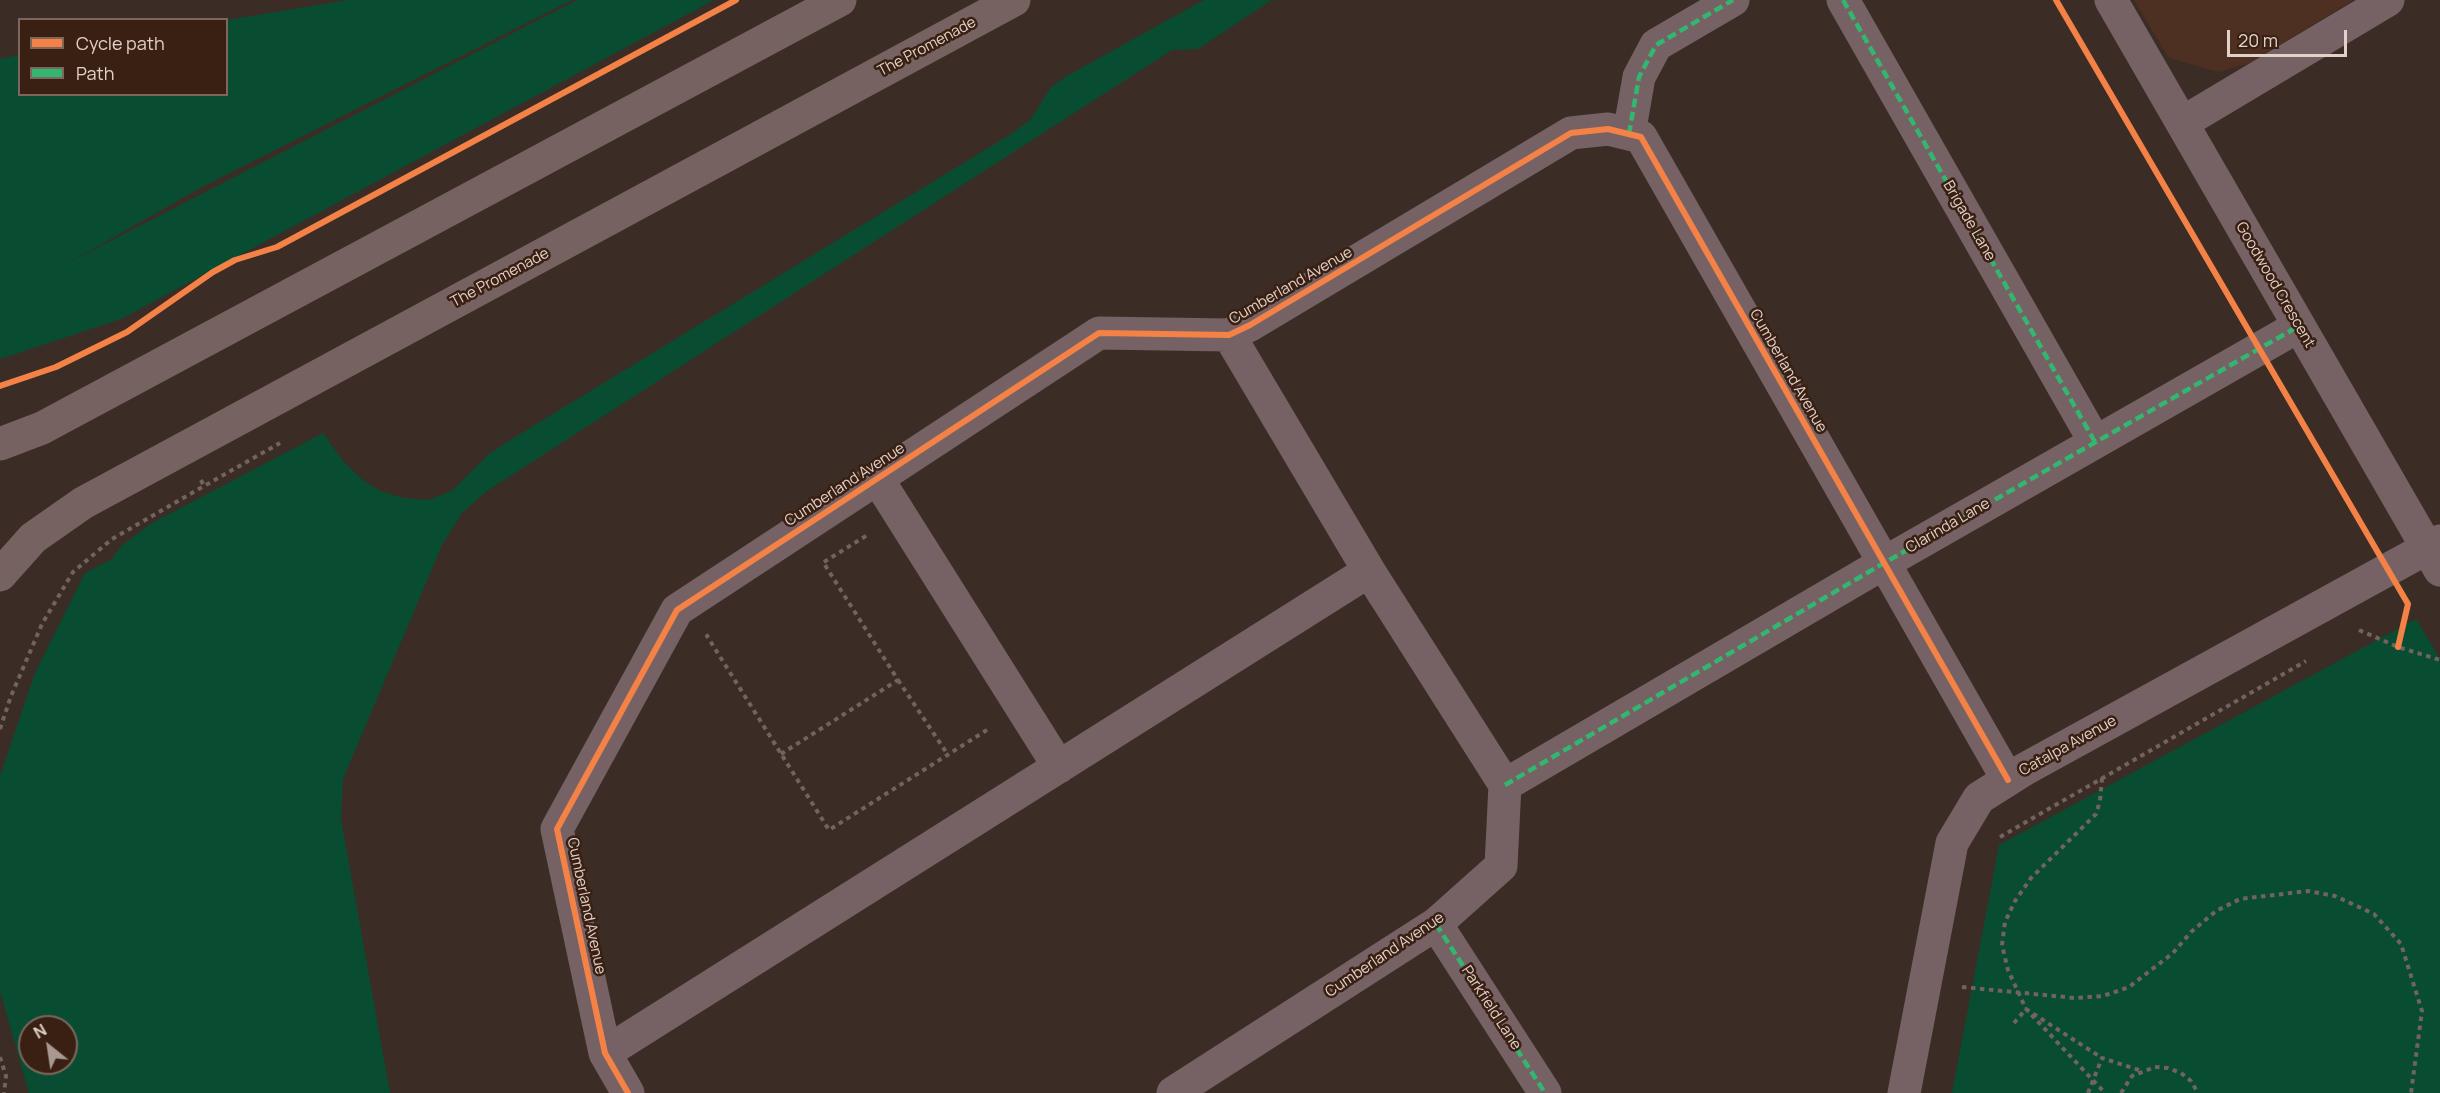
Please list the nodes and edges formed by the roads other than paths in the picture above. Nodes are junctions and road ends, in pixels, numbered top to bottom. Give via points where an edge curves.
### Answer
1 (840, 0) edge
2 (1014, 0) edge
3 (1733, 0) edge
4 (1843, 0) edge
5 (2111, 0) edge
6 (2388, 0) edge
7 (2182, 123) junction
8 (1629, 134) junction
9 (2299, 326) junction
10 (1229, 335) junction
11 (2095, 442) junction
12 (0, 444) edge
13 (877, 478) junction
14 (2436, 553) edge
15 (1884, 563) junction
16 (1369, 571) junction
17 (0, 575) edge
18 (1059, 767) junction
19 (2008, 780) junction
20 (1505, 785) junction
21 (1436, 924) junction
22 (605, 1053) junction
23 (628, 1093) edge
24 (1173, 1093) edge
25 (1545, 1093) edge
26 (1904, 1093) edge

1 - 12 main road via 42,428
2 - 17 main road, The Promenade via 83,503 33,538
3 - 8 street via 1656,45 1640,76
4 - 11 street, Brigade Lane
5 - 7 street, Goodwood Crescent
6 - 7 street
7 - 9 street, Goodwood Crescent
8 - 10 street, Cumberland Avenue via 1608,129 1571,133
8 - 15 street, Cumberland Avenue via 1641,137
9 - 11 street, Clarinda Lane
9 - 14 street, Goodwood Crescent
10 - 13 street, Cumberland Avenue via 1099,333
10 - 16 street, Cumberland Avenue
11 - 15 street, Clarinda Lane
13 - 18 street
13 - 22 street, Cumberland Avenue via 677,610 557,829
14 - 19 street, Catalpa Avenue
15 - 19 street, Cumberland Avenue
15 - 20 street, Clarinda Lane
16 - 18 street
16 - 20 street, Cumberland Avenue
18 - 22 street
19 - 26 street, Catalpa Avenue via 1979,798 1952,843
20 - 21 street, Cumberland Avenue via 1501,866
21 - 24 street, Cumberland Avenue
21 - 25 street, Parkfield Lane
22 - 23 street, Cumberland Avenue

